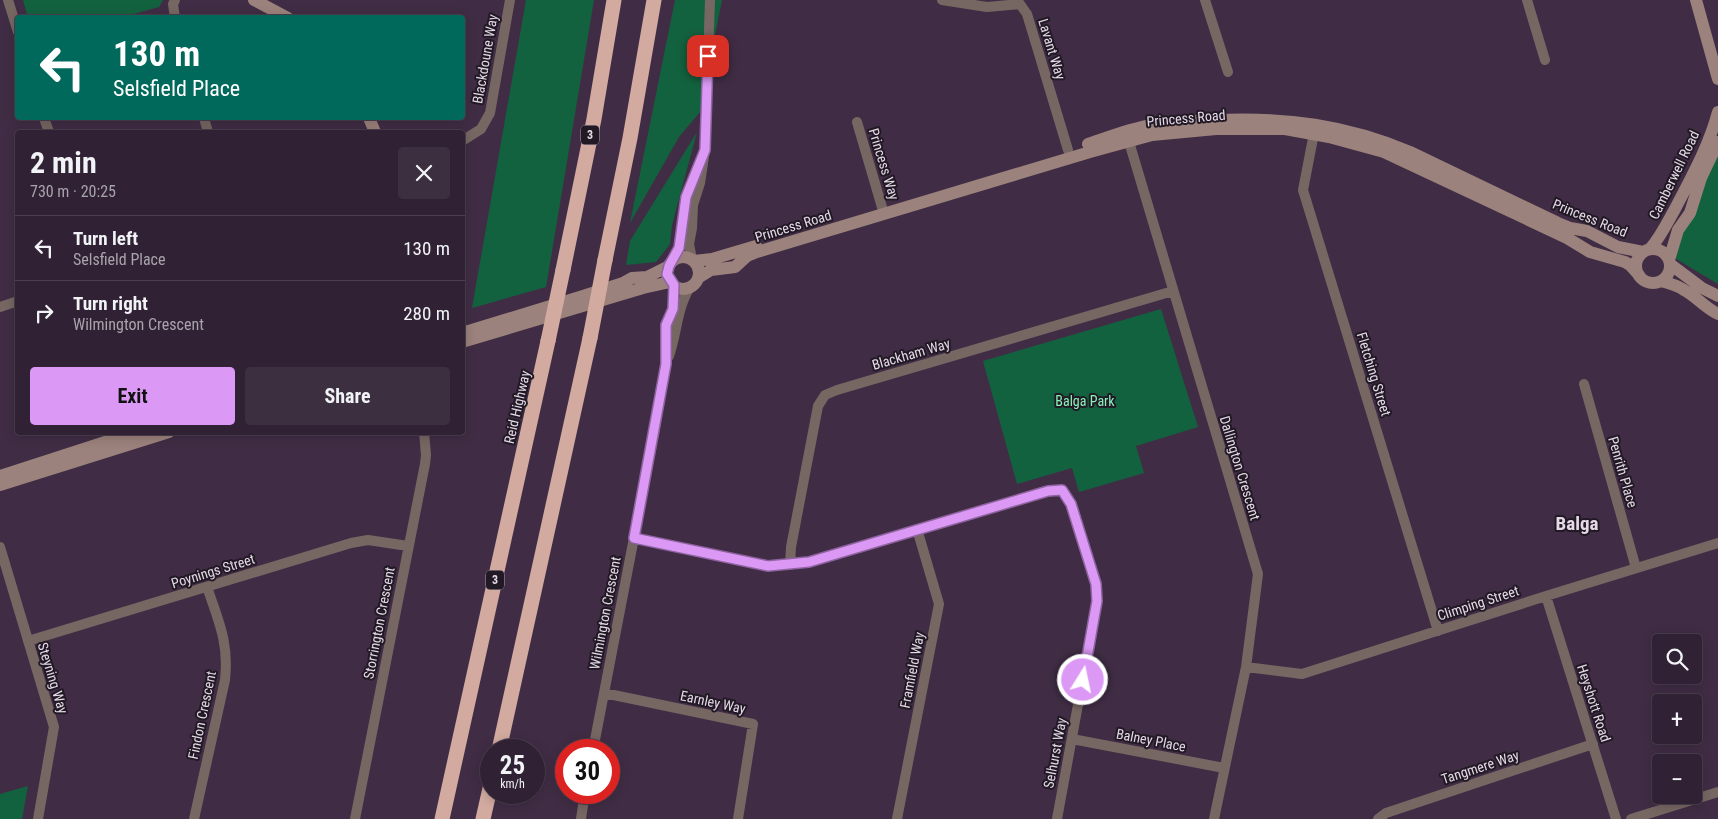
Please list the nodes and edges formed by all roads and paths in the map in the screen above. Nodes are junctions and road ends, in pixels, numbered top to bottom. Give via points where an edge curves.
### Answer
1 (8, 0) edge
2 (175, 0) edge
3 (254, 0) edge
4 (510, 0) edge
5 (614, 0) edge
6 (654, 0) edge
7 (710, 0) edge
8 (942, 0) edge
9 (1204, 0) edge
10 (1527, 0) edge
11 (1696, 0) edge
12 (1704, 0) edge
13 (1021, 2) edge
14 (175, 15) edge
15 (282, 15) edge
16 (15, 22) edge
17 (1718, 49) edge
18 (1545, 60) dead end
19 (1228, 72) dead end
20 (1718, 79) edge
21 (1718, 112) edge
22 (857, 122) dead end
23 (1315, 129) junction
24 (1128, 136) junction
25 (465, 139) edge
26 (1718, 142) edge
27 (705, 150) junction
28 (1068, 150) junction
29 (883, 211) junction
30 (1647, 250) junction
31 (693, 260) junction
32 (1670, 262) junction
33 (671, 263) junction
34 (1639, 275) junction
35 (1661, 281) junction
36 (694, 283) junction
37 (672, 284) junction
38 (1173, 291) junction
39 (1718, 296) edge
40 (15, 302) edge
41 (0, 307) edge
42 (1718, 314) edge
43 (465, 334) edge
44 (465, 334) edge
45 (666, 364) junction
46 (1584, 384) dead end
47 (140, 435) edge
48 (424, 435) edge
49 (0, 476) edge
50 (0, 485) edge
51 (917, 529) junction
52 (634, 538) junction
53 (1718, 543) edge
54 (408, 546) junction
55 (0, 548) edge
56 (790, 565) junction
57 (1636, 568) junction
58 (208, 587) junction
59 (1546, 596) junction
60 (1438, 631) junction
61 (28, 641) junction
62 (1246, 668) junction
63 (604, 693) junction
64 (501, 739) edge
65 (595, 739) edge
66 (1072, 739) junction
67 (1593, 744) junction
68 (1224, 768) junction
69 (1718, 792) edge
70 (487, 804) edge
71 (584, 804) edge
72 (38, 819) edge
73 (194, 819) edge
74 (355, 819) edge
75 (442, 819) edge
76 (484, 819) edge
77 (581, 819) edge
78 (738, 819) edge
79 (897, 819) edge
80 (1057, 819) edge
81 (1214, 819) edge
82 (1378, 819) edge
83 (1616, 819) edge
84 (1631, 819) edge

1 - 16 street
2 - 14 street
3 - 15 main road
4 - 25 street, Blackdoune Way via 490,113 481,129
5 - 75 highway, Reid Highway / 3, bridge via 563,270
6 - 64 highway, bridge via 590,338
7 - 27 street
8 - 13 street, Lavant Way via 987,7
9 - 19 street
10 - 18 street
11 - 20 main road
12 - 17 main road
13 - 28 street, Lavant Way
21 - 30 main road, Camberwell Road via 1684,192 1659,238
22 - 29 street, Princess Way
23 - 24 main road, Princess Road via 1290,121 1238,118 1150,126
23 - 30 main road, Princess Road via 1356,133 1387,142 1570,228 1592,232 1618,247
23 - 34 main road, Princess Road via 1406,161 1590,252 1625,262
23 - 60 street, Fletching Street via 1303,190
24 - 28 main road, Princess Road
24 - 29 main road, Princess Road
24 - 38 street, Dallington Crescent
26 - 32 main road, Camberwell Road via 1701,178 1690,213 1678,230
27 - 31 street via 693,205 689,244
27 - 33 street via 686,197 679,248
28 - 29 main road, Princess Road
29 - 31 main road, Princess Road via 712,259
29 - 36 main road, Princess Road via 757,252 735,267 711,270
30 - 32 main road via 1662,251
30 - 34 main road via 1637,260
31 - 33 main road via 684,257
31 - 36 main road via 698,269
32 - 35 main road via 1668,274
32 - 39 main road via 1696,284
33 - 37 main road via 667,274
33 - 43 main road via 647,277 632,278
34 - 35 main road via 1647,282
35 - 42 main road via 1683,289
36 - 37 main road via 683,288
36 - 45 street, Wilmington Crescent via 681,303
37 - 44 main road via 643,288
37 - 45 street, Wilmington Crescent via 673,309 666,325
38 - 56 street, Blackham Way via 825,395 818,406
38 - 62 street, Dallington Crescent via 1258,574
40 - 41 street
45 - 52 street, Wilmington Crescent
46 - 57 street, Penrith Place
47 - 49 main road
47 - 50 main road
48 - 54 street, Storrington Crescent via 425,464
51 - 56 street
51 - 66 street, Selhurst Way via 1048,491 1062,490 1071,504 1080,531 1096,584 1097,601
51 - 79 street, Framfield Way via 940,604
52 - 56 street via 768,566
52 - 63 street, Wilmington Crescent
53 - 57 street, Climping Street
54 - 58 street, Poynings Street via 368,540 351,543
54 - 74 street, Storrington Crescent
55 - 61 street, Steyning Way
57 - 59 street, Climping Street
58 - 61 street, Poynings Street
58 - 73 street, Findon Crescent via 225,642 227,661
59 - 60 street, Climping Street
59 - 67 street, Heyshott Road
60 - 62 street, Climping Street via 1302,674
61 - 72 street, Steyning Way via 54,727
62 - 68 street, Dallington Crescent
63 - 65 street, Wilmington Crescent
63 - 78 street, Earnley Way via 753,724
66 - 68 street, Balney Place
66 - 80 street, Selhurst Way
67 - 82 street, Tangmere Way via 1386,813
67 - 83 street, Heyshott Road
68 - 81 street, Dallington Crescent
69 - 84 street
70 - 76 highway
71 - 77 street

